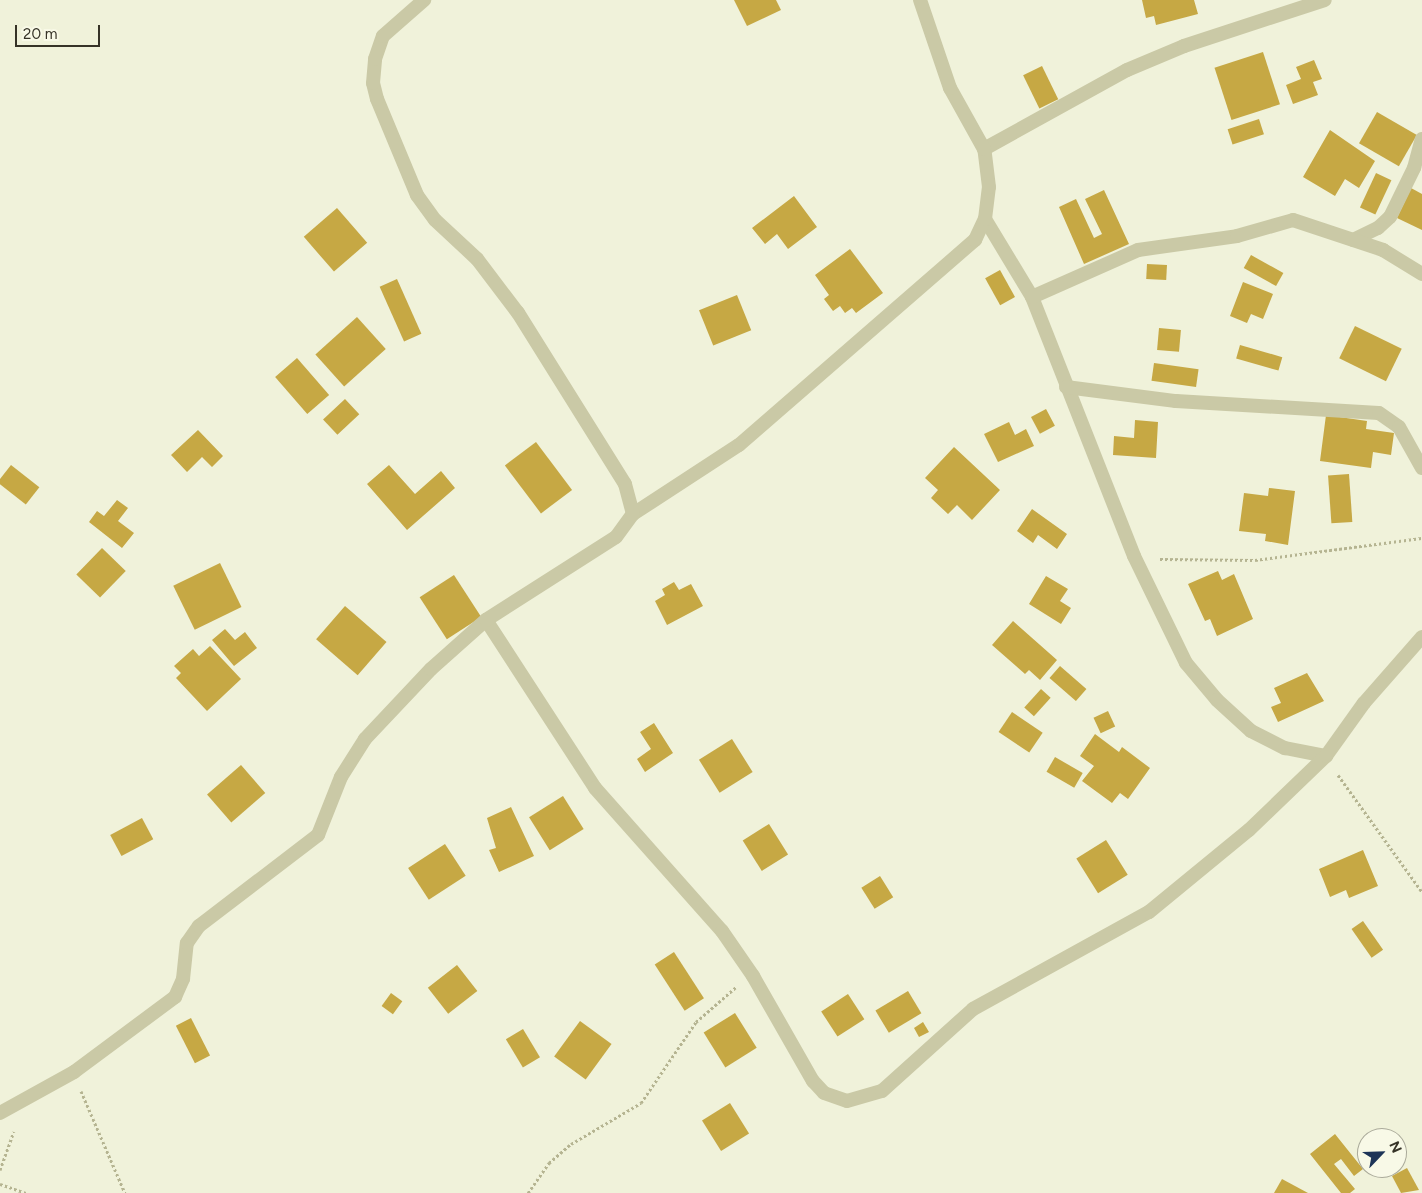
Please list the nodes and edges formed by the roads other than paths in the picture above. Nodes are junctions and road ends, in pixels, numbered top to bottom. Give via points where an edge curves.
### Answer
1 (424, 0) edge
2 (920, 0) edge
3 (1325, 0) edge
4 (1422, 139) edge
5 (984, 150) junction
6 (985, 219) junction
7 (1353, 240) junction
8 (1422, 274) edge
9 (1032, 297) junction
10 (1066, 387) junction
11 (1422, 468) edge
12 (633, 514) junction
13 (486, 620) junction
14 (1422, 637) edge
15 (1326, 756) junction
16 (0, 1113) edge

1 - 12 street via 383,36 375,59 373,83 377,99 417,195 435,220 477,259 518,313 625,484
2 - 5 street via 950,88
3 - 5 street via 1184,46 1127,70
4 - 7 street via 1414,168 1390,217 1378,228
5 - 6 street via 989,187
6 - 9 street
6 - 12 street via 975,240 962,255 739,445
7 - 8 street via 1383,250
7 - 9 street via 1294,220 1237,236 1138,250
9 - 10 street
10 - 11 street via 1176,401 1379,413 1399,427
10 - 15 street via 1134,556 1186,662 1217,700 1251,731 1285,748
12 - 13 street via 616,537
13 - 15 street via 595,788 722,931 753,976 813,1081 824,1093 847,1101 868,1098 894,1081 973,1009 1149,912 1249,830
13 - 16 street via 431,669 365,739 341,777 318,835 199,926 188,943 183,980 175,998 74,1072
14 - 15 street via 1364,704

